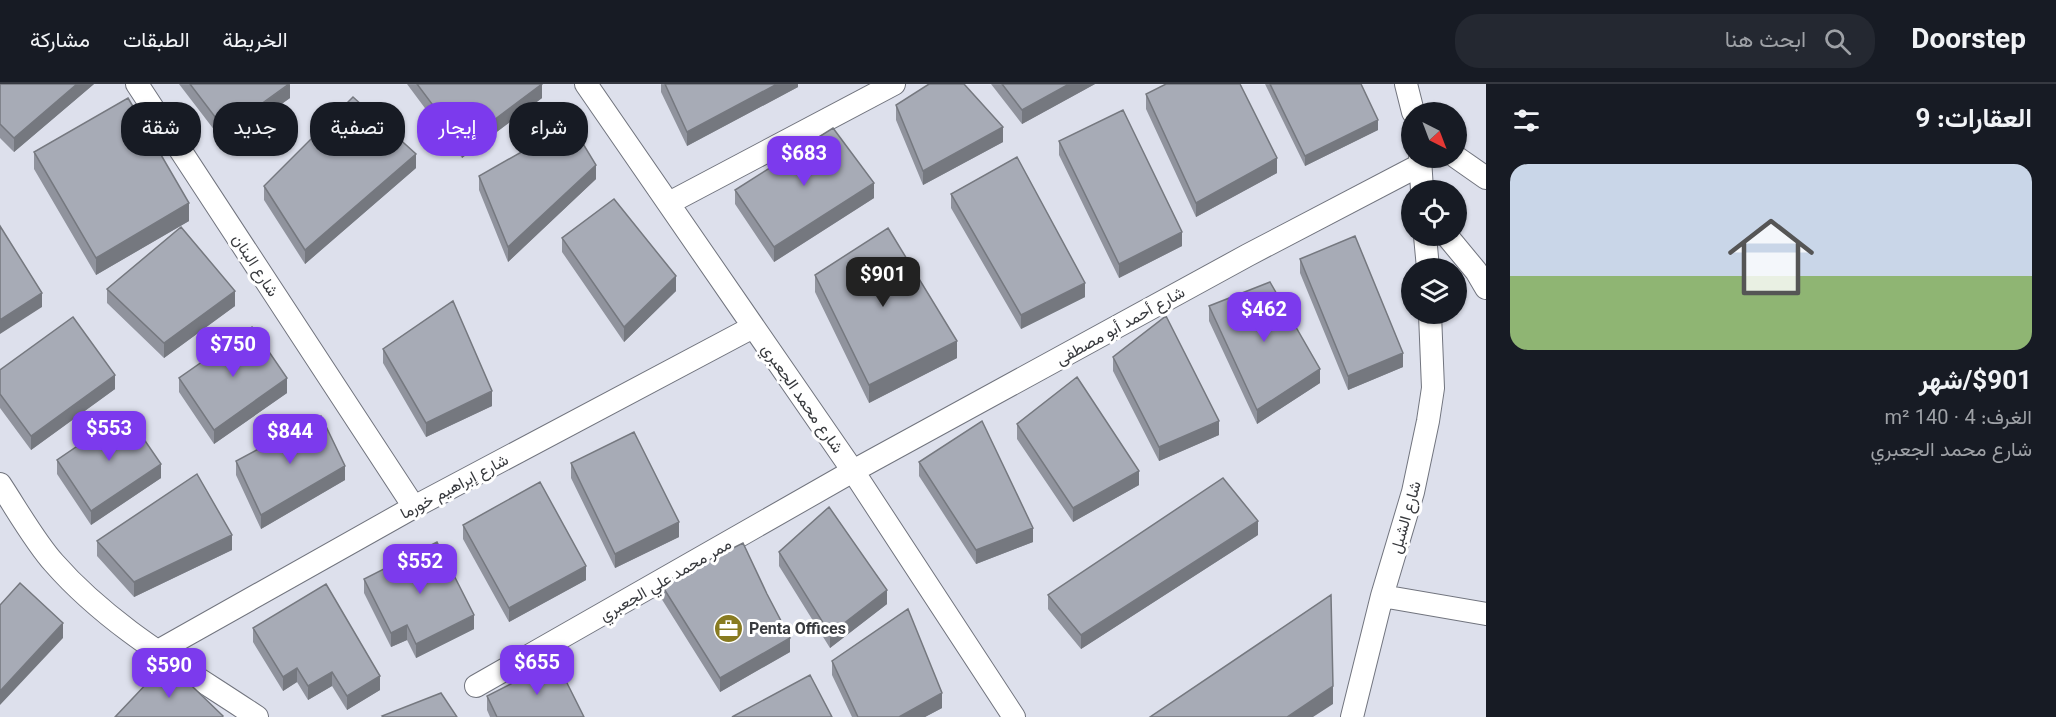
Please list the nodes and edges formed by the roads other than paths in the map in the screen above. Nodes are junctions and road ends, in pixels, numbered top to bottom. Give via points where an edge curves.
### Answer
1 (137, 84) edge
2 (585, 84) edge
3 (894, 84) edge
4 (1406, 84) edge
5 (1410, 102) edge
6 (1467, 165) edge
7 (1407, 168) edge
8 (1486, 178) edge
9 (669, 203) junction
10 (1454, 246) edge
11 (1486, 288) edge
12 (1430, 324) edge
13 (753, 327) junction
14 (853, 471) junction
15 (0, 484) edge
16 (414, 507) junction
17 (1382, 596) junction
18 (1486, 614) edge
19 (158, 651) junction
20 (477, 686) dead end
21 (257, 717) edge
22 (1014, 717) edge
23 (1352, 717) edge

1 - 16 street, شارع البنان
2 - 9 street, شارع محمد الجعبري
3 - 9 street
4 - 5 street
6 - 8 street
7 - 14 street, شارع أحمد أبو مصطفى
9 - 13 street, شارع محمد الجعبري
10 - 11 street
12 - 17 street, شارع الشبل via 1433,388 1428,421 1413,492
13 - 14 street, شارع محمد الجعبري
13 - 16 street, شارع إبراهيم خورما
14 - 20 street, ممر محمد علي الجعبري
14 - 22 street, شارع محمد الجعبري
15 - 19 street via 53,562 122,627
16 - 19 street, شارع إبراهيم خورما
17 - 18 street
17 - 23 street, شارع الشبل
19 - 21 street

